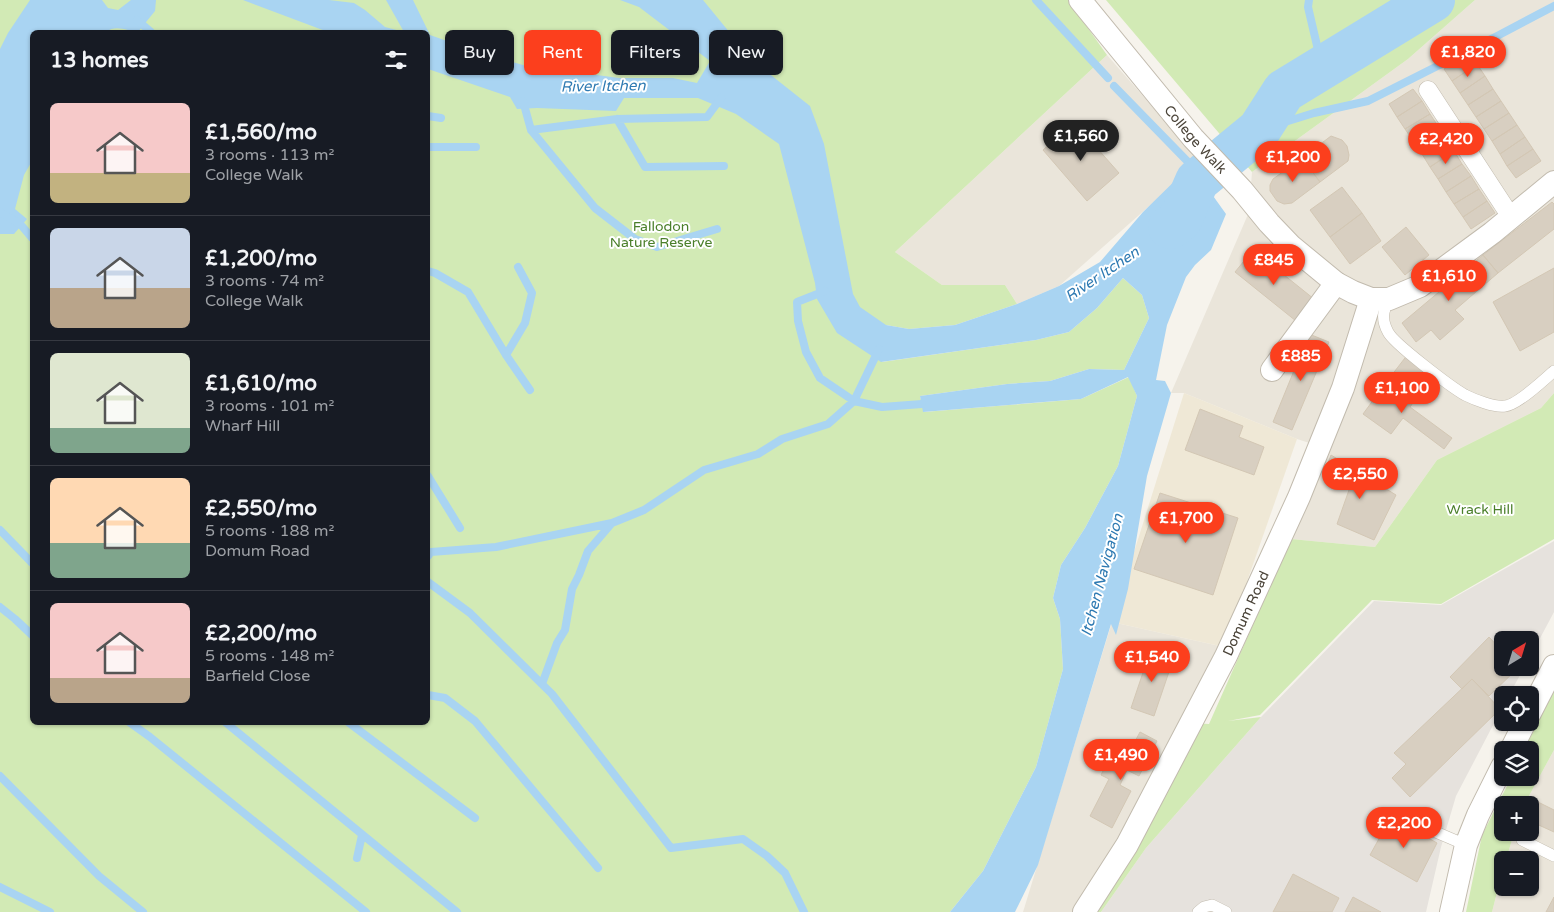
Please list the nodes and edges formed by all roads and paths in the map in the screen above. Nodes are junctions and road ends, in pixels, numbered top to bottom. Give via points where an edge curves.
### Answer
1 (1080, 0) edge
2 (1428, 90) dead end
3 (1554, 182) edge
4 (1511, 217) junction
5 (1336, 283) junction
6 (1380, 299) junction
7 (1272, 370) dead end
8 (1554, 371) edge
9 (1554, 666) edge
10 (1539, 695) edge
11 (1494, 783) edge
12 (1396, 815) dead end
13 (1524, 841) edge
14 (1466, 845) junction
15 (1554, 856) edge
16 (1084, 912) edge
17 (1198, 912) edge
18 (1226, 912) edge
19 (1451, 912) edge

1 - 5 street, College Walk via 1193,138 1269,223
2 - 4 street
3 - 4 street
4 - 6 street via 1420,286
5 - 6 street, College Walk via 1353,292
5 - 7 street
6 - 8 lane via 1388,333 1437,375 1483,403 1505,407 1528,394
6 - 16 street, Domum Road via 1299,497 1226,656 1127,846
9 - 10 street
11 - 14 street
12 - 14 lane
13 - 15 lane
14 - 19 street
17 - 18 lane via 1212,905

